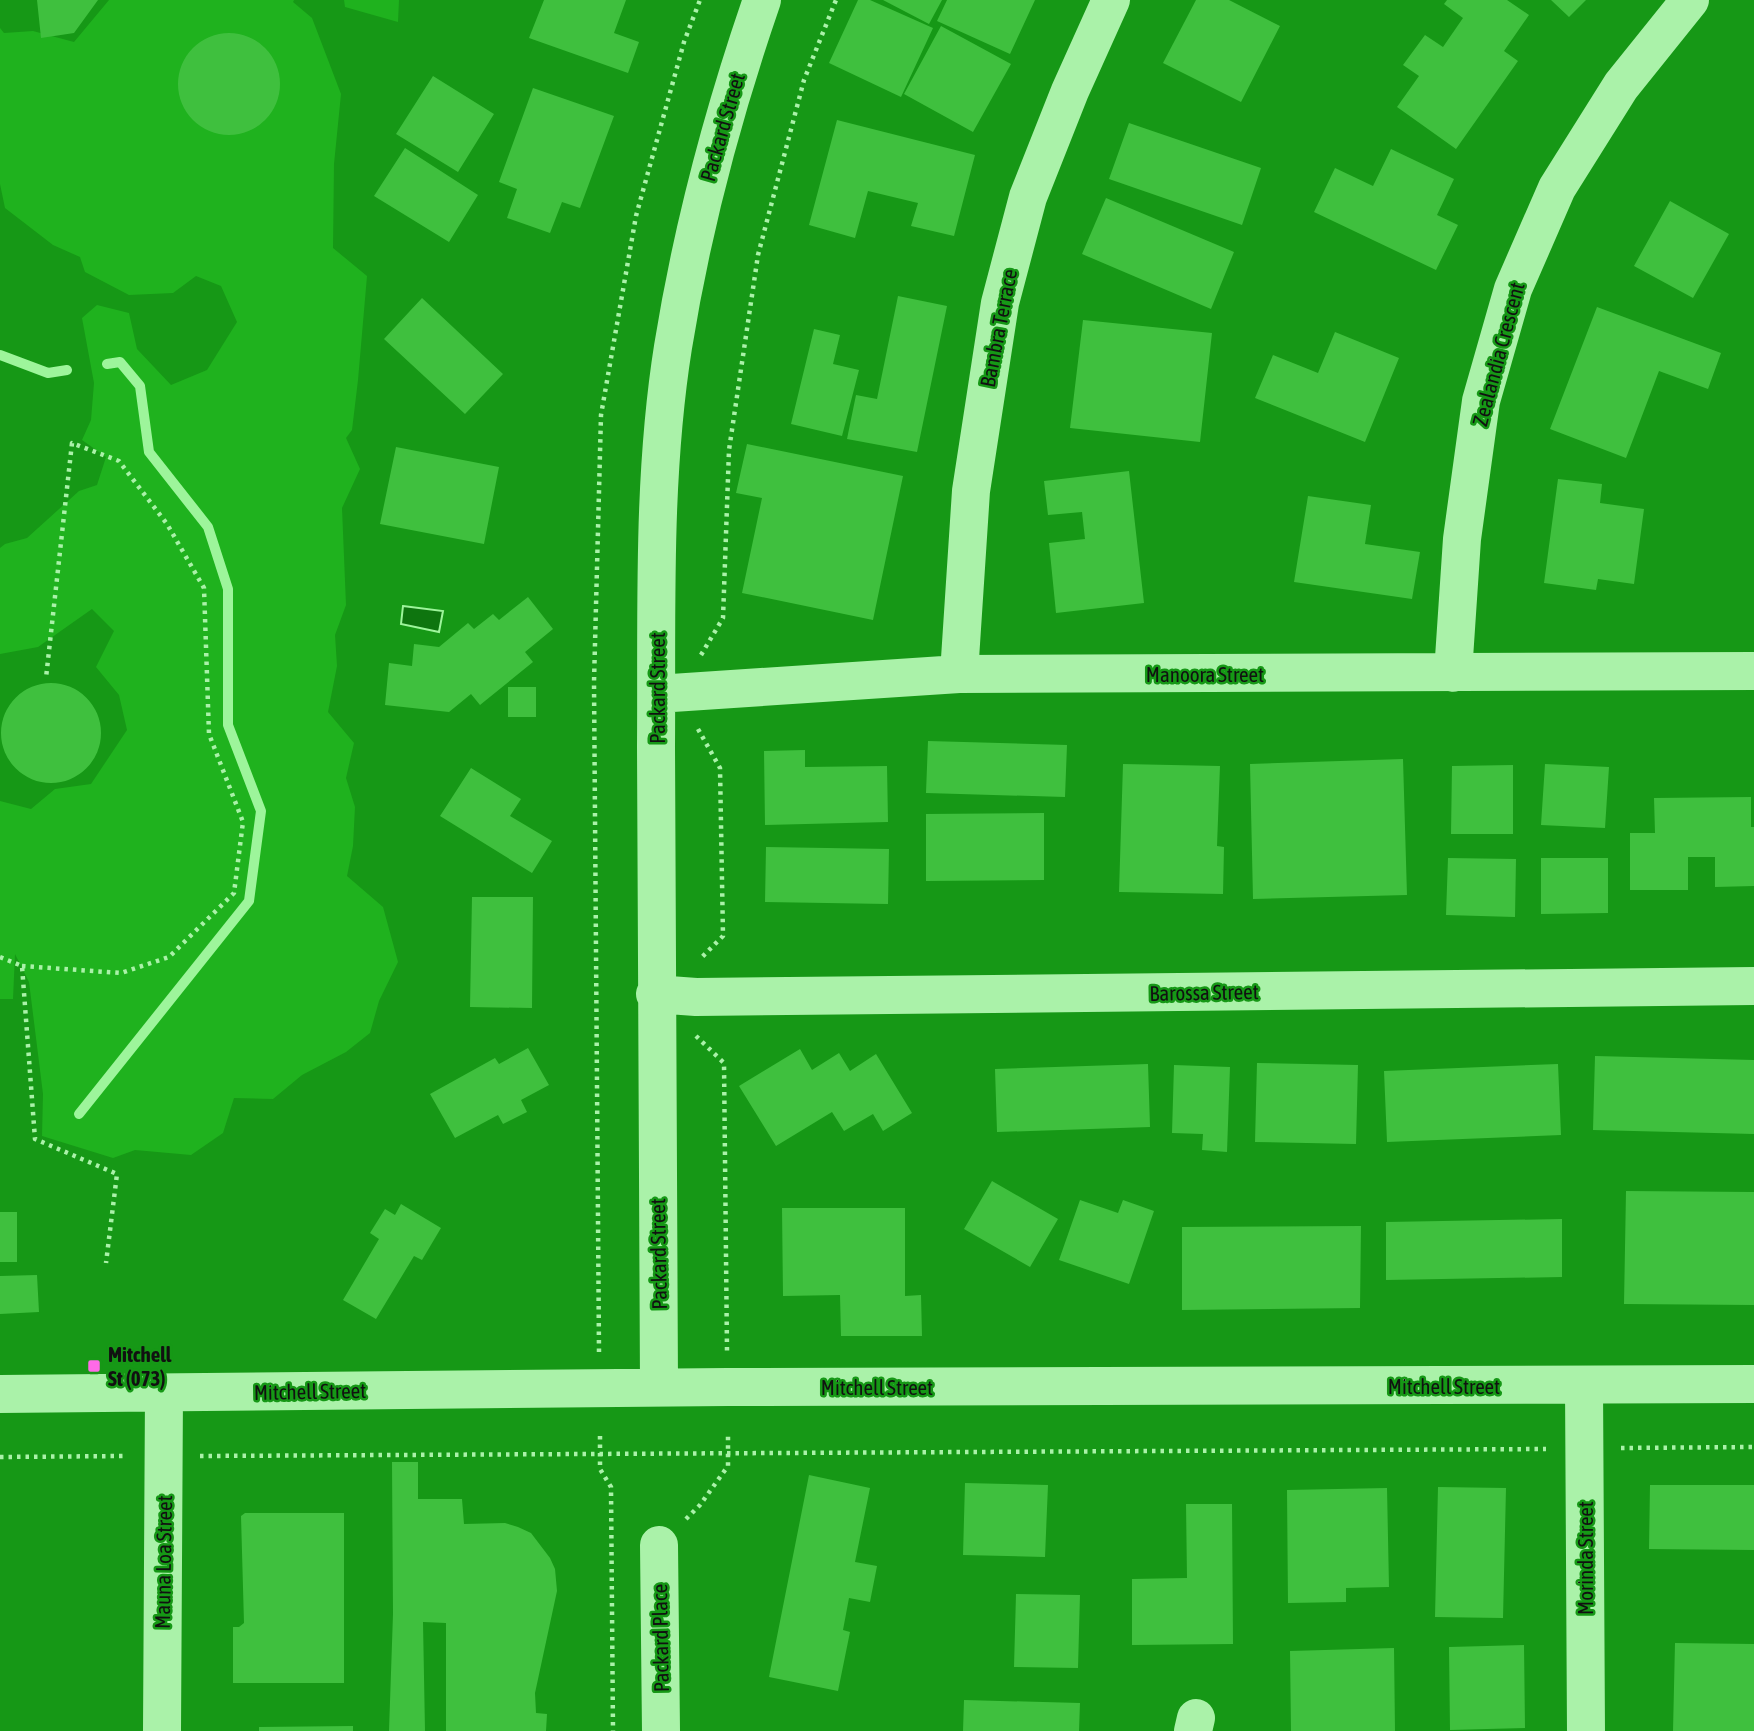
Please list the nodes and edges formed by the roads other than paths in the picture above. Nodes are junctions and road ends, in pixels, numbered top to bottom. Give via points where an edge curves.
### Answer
1 (762, 0) edge
2 (1111, 0) edge
3 (1690, 0) edge
4 (1754, 671) edge
5 (1453, 673) junction
6 (959, 674) junction
7 (657, 694) junction
8 (1754, 986) edge
9 (655, 994) junction
10 (1754, 1384) edge
11 (1584, 1386) junction
12 (659, 1387) junction
13 (164, 1393) junction
14 (0, 1394) edge
15 (659, 1545) dead end
16 (162, 1731) edge
17 (661, 1731) edge
18 (1586, 1731) edge

1 - 7 street, Packard Street via 738,68 698,214 673,349 657,517
2 - 6 street, Bambra Terrace via 1028,197 1000,303 971,491
3 - 5 street, Zealandia Crescent via 1621,86 1557,188 1513,289 1481,401 1462,539
4 - 5 street, Manoora Street
5 - 6 street, Manoora Street
6 - 7 street, Manoora Street
7 - 9 street, Packard Street
8 - 9 street, Barossa Street
9 - 12 street, Packard Street
10 - 11 street, Mitchell Street
11 - 12 street, Mitchell Street
11 - 18 street, Morinda Street
12 - 13 street, Mitchell Street
13 - 14 street, Mitchell Street
13 - 16 street, Mauna Loa Street
15 - 17 street, Packard Place

